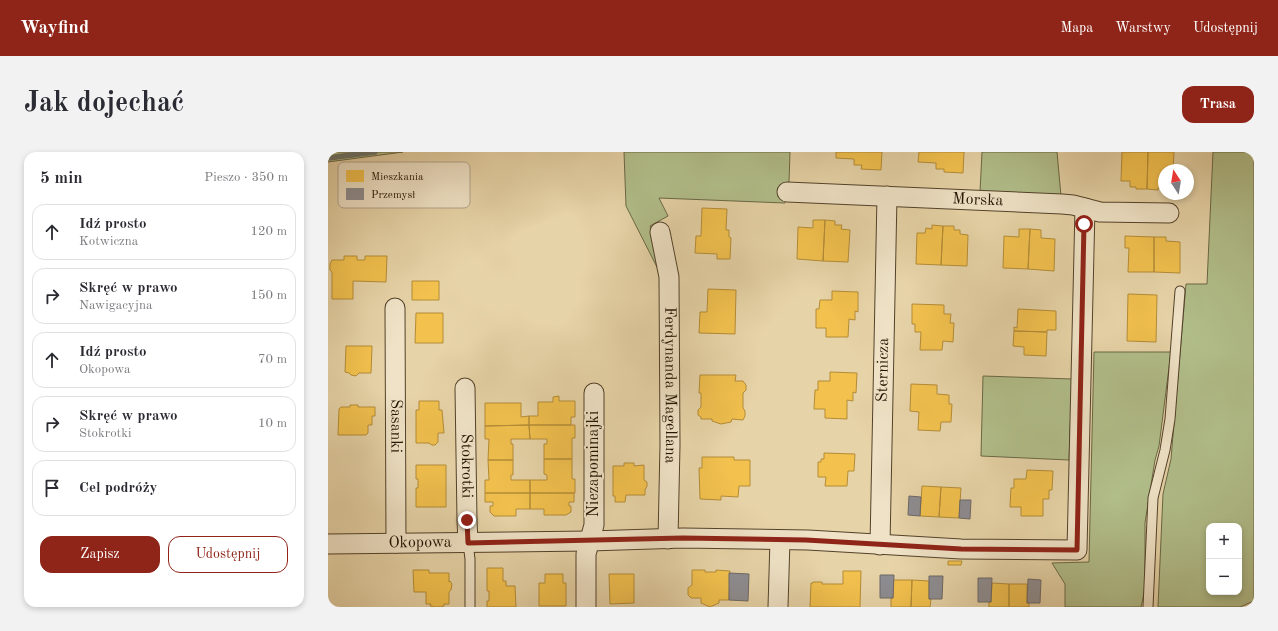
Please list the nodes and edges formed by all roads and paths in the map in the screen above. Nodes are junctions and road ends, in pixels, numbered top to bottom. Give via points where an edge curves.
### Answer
1 (787, 192) dead end
2 (887, 196) junction
3 (1085, 208) junction
4 (1169, 213) dead end
5 (660, 232) dead end
6 (1180, 291) dead end
7 (395, 308) dead end
8 (466, 388) dead end
9 (594, 393) dead end
10 (662, 539) junction
11 (780, 540) junction
12 (590, 541) junction
13 (396, 543) junction
14 (468, 543) junction
15 (328, 544) edge
16 (880, 544) junction
17 (470, 607) edge
18 (586, 607) edge
19 (778, 607) edge
20 (1148, 607) edge

1 - 2 street, Morska
2 - 3 street, Morska via 1062,204
2 - 16 street, Sternicza
3 - 4 street, Morska via 1100,212
3 - 16 street, Okopowa via 1077,550 961,549
5 - 10 street, Ferdynanda Magellana via 669,276 670,445
6 - 20 lane via 1170,418 1153,498
7 - 13 street, Sasanki
8 - 14 street, Stokrotki
9 - 12 street, Niezapominajki via 594,526
10 - 11 street, Okopowa
10 - 12 street, Okopowa
11 - 16 street, Okopowa
11 - 19 street
12 - 14 street, Okopowa
12 - 18 street, Niezapominajki via 586,554
13 - 14 street, Okopowa
13 - 15 street, Okopowa
14 - 17 lane

